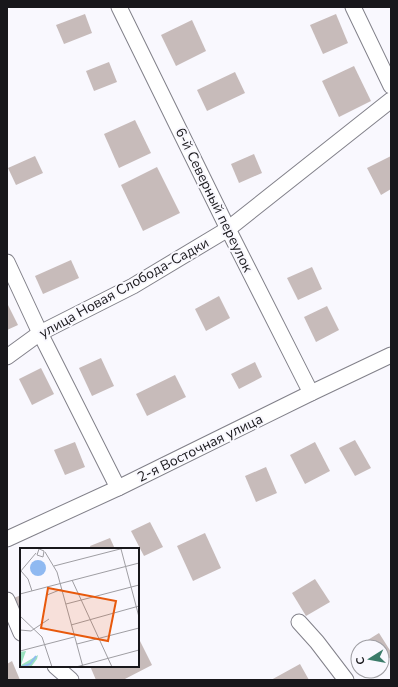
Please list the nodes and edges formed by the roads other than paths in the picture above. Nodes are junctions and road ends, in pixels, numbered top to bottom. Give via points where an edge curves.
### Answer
1 (119, 7) edge
2 (353, 7) edge
3 (391, 86) edge
4 (391, 100) edge
5 (228, 229) junction
6 (7, 262) edge
7 (40, 333) junction
8 (391, 355) edge
9 (7, 357) edge
10 (311, 393) junction
11 (118, 488) junction
12 (7, 539) edge
13 (7, 600) edge
14 (299, 622) dead end
15 (20, 631) edge
16 (56, 667) edge
17 (71, 680) edge
18 (346, 680) edge

1 - 5 street, 6-й Северный переулок
2 - 3 street
4 - 5 street, улица Новая Слобода-Садки
5 - 7 street, улица Новая Слобода-Садки via 133,286
5 - 10 street, 6-й Северный переулок
6 - 7 street
7 - 9 street, улица Новая Слобода-Садки
7 - 11 street
8 - 10 street, 2-я Восточная улица
10 - 11 street, 2-я Восточная улица
11 - 12 street, 2-я Восточная улица
13 - 15 street
14 - 18 street
16 - 17 street

